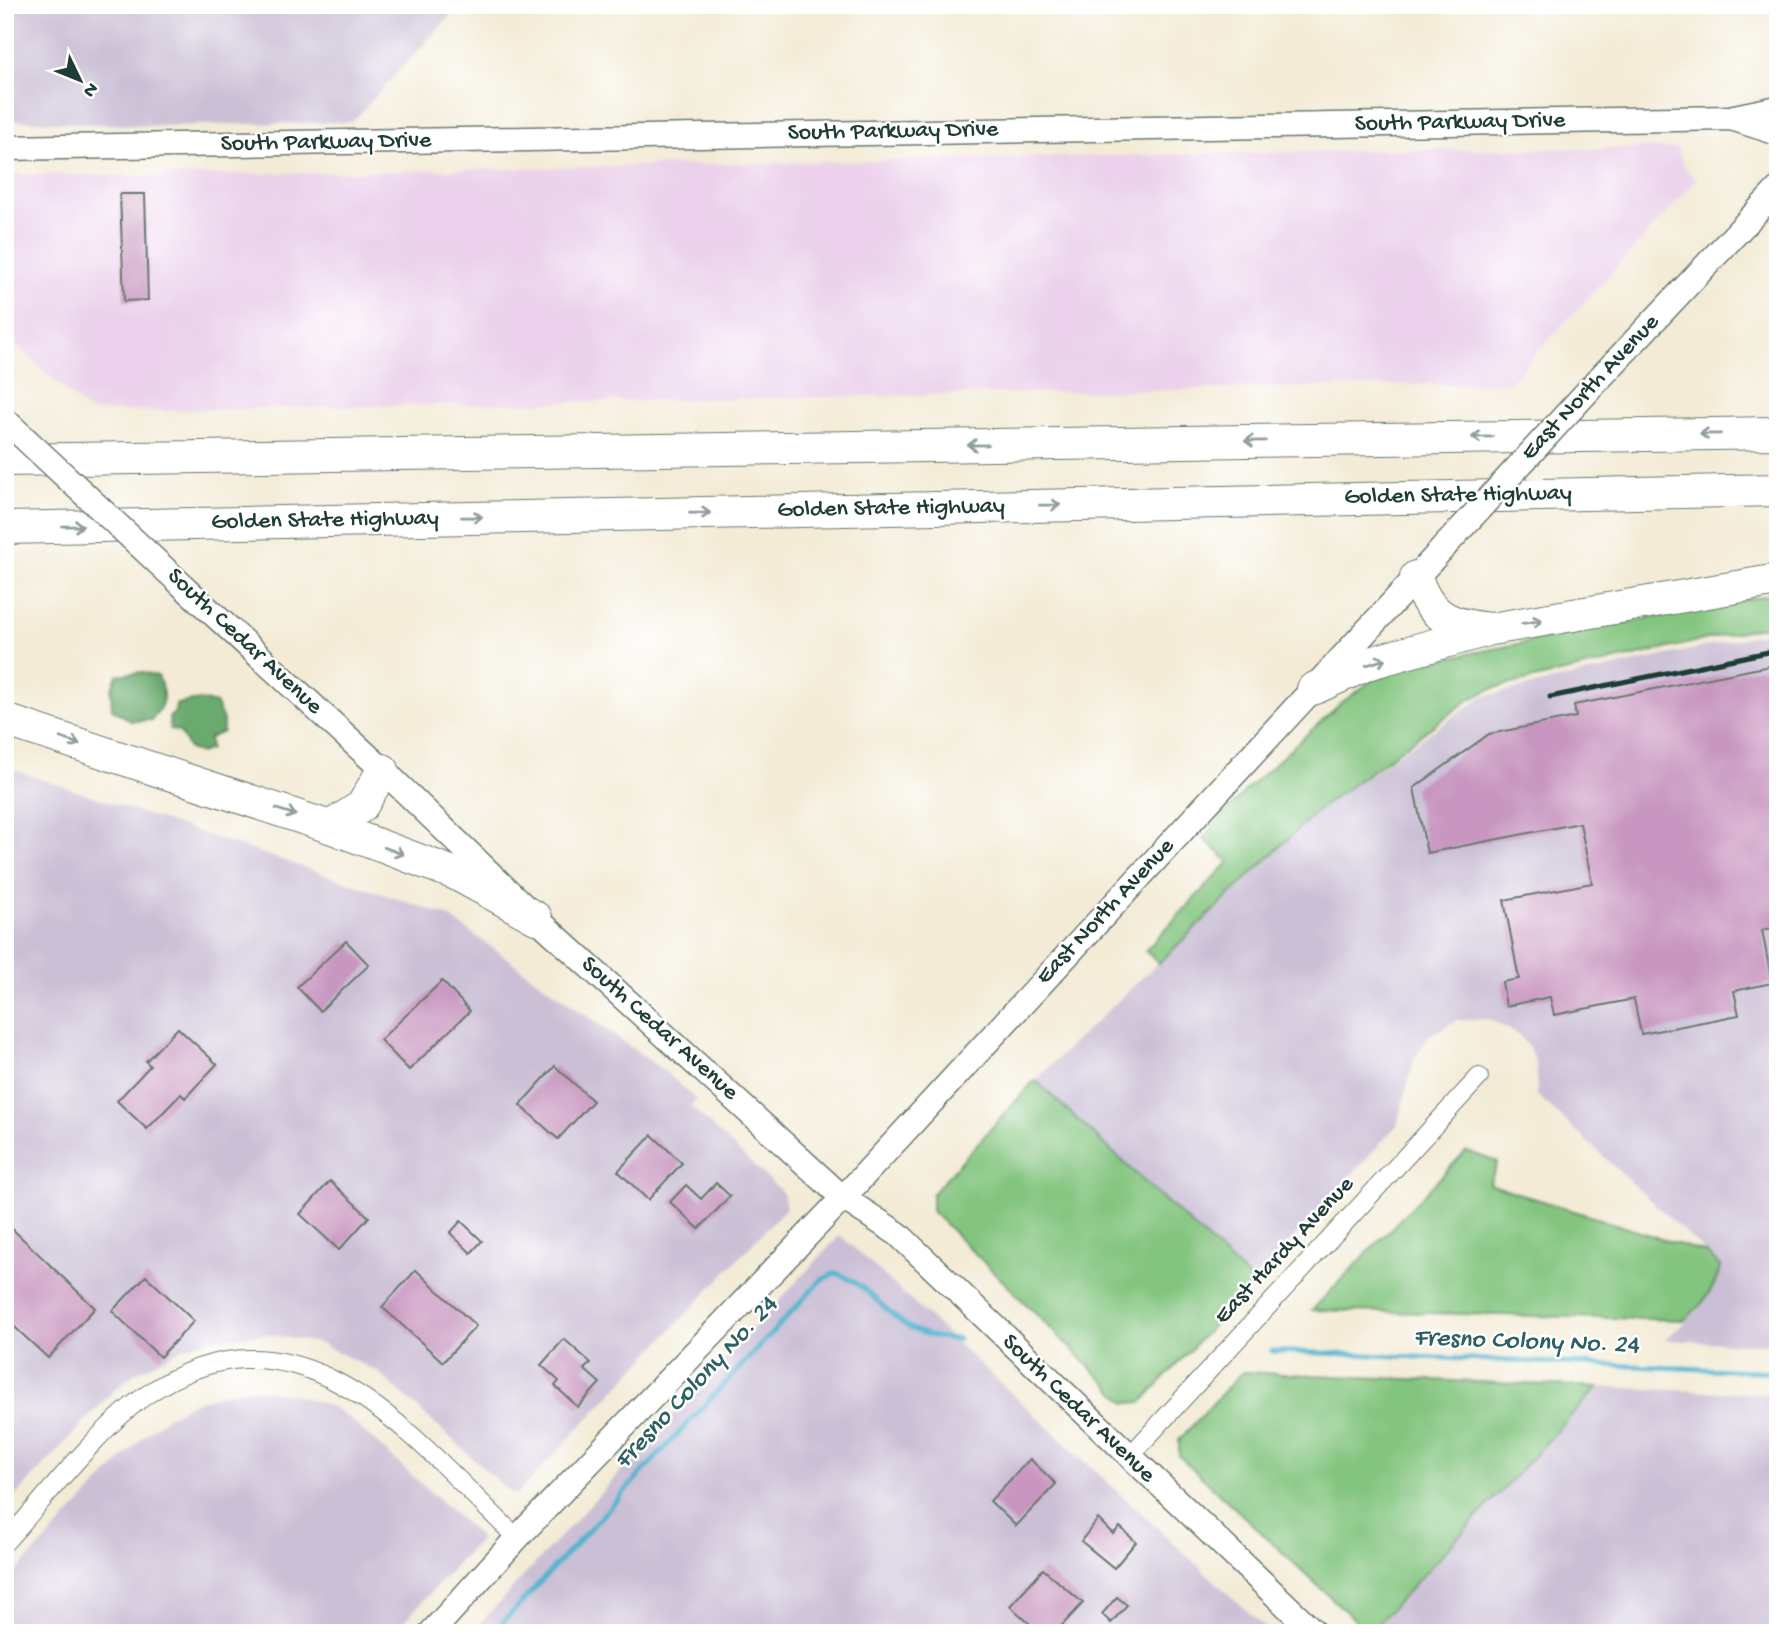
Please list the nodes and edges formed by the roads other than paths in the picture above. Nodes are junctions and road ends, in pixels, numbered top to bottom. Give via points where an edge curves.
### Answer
1 (1778, 108) edge
2 (1731, 118) junction
3 (1778, 133) edge
4 (5, 148) edge
5 (1778, 189) edge
6 (5, 420) edge
7 (1778, 433) edge
8 (5, 460) edge
9 (1778, 490) edge
10 (5, 528) edge
11 (1416, 576) junction
12 (1778, 580) edge
13 (1491, 629) junction
14 (1313, 689) junction
15 (5, 720) edge
16 (383, 769) junction
17 (330, 827) junction
18 (536, 918) junction
19 (1479, 1077) dead end
20 (843, 1198) junction
21 (1128, 1458) junction
22 (517, 1538) junction
23 (5, 1542) edge
24 (431, 1633) edge
25 (1315, 1633) edge

1 - 2 street
2 - 3 street, South Parkway Drive
2 - 4 street, South Parkway Drive
5 - 11 street, East North Avenue, bridge
6 - 16 street, South Cedar Avenue, bridge
7 -> 8 highway
10 -> 9 highway, Golden State Highway
11 - 13 highway via 1422,595 1438,615 1461,626
11 - 14 street, East North Avenue
13 -> 12 highway
14 -> 13 highway via 1370,663
14 - 20 street, East North Avenue
15 -> 17 highway
16 - 17 highway via 362,806
16 - 18 street, South Cedar Avenue
17 -> 18 highway via 456,874
18 - 20 street, South Cedar Avenue
19 - 21 street, East Hardy Avenue
20 - 21 street, South Cedar Avenue via 898,1234
20 - 22 street, East North Avenue
21 - 25 street, South Cedar Avenue
22 - 23 street via 386,1413 350,1387 280,1360 192,1369 147,1394
22 - 24 street, East North Avenue

